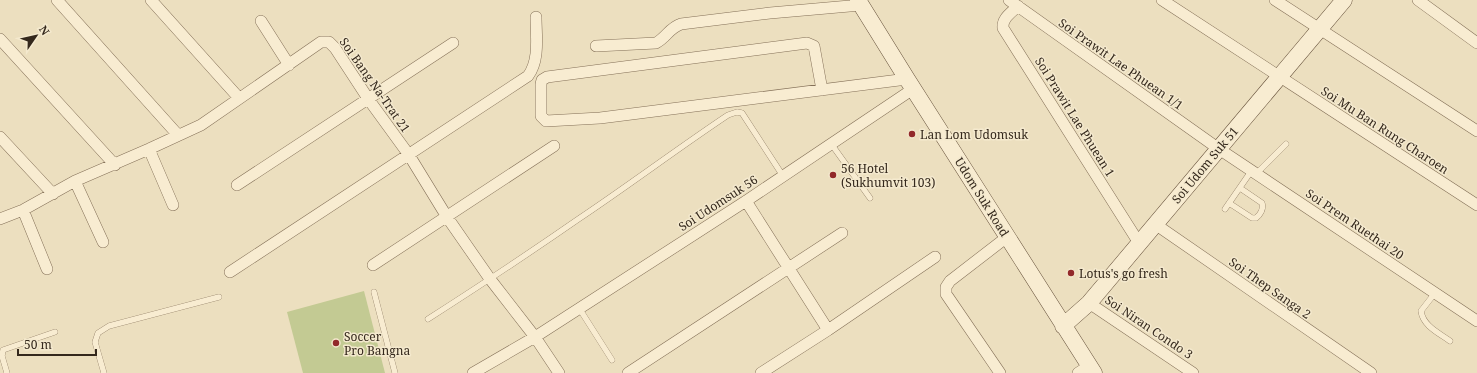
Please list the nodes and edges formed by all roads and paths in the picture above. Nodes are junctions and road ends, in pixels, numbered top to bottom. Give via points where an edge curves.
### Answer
1 (57, 0) edge
2 (151, 0) edge
3 (1162, 0) edge
4 (1275, 0) edge
5 (1344, 0) edge
6 (1418, 0) edge
7 (860, 3) edge
8 (1014, 3) edge
9 (536, 17) dead end
10 (261, 21) dead end
11 (1320, 28) junction
12 (0, 39) edge
13 (453, 43) dead end
14 (1477, 43) edge
15 (596, 46) dead end
16 (289, 65) junction
17 (1279, 76) junction
18 (910, 84) junction
19 (822, 90) junction
20 (239, 98) junction
21 (369, 100) junction
22 (1477, 131) edge
23 (178, 135) junction
24 (0, 137) edge
25 (1286, 144) dead end
26 (832, 145) junction
27 (554, 146) dead end
28 (150, 149) junction
29 (1219, 149) junction
30 (409, 155) junction
31 (115, 165) junction
32 (1255, 172) junction
33 (783, 176) junction
34 (76, 182) junction
35 (237, 185) dead end
36 (1240, 188) junction
37 (52, 194) junction
38 (870, 198) dead end
39 (746, 201) junction
40 (1229, 203) junction
41 (173, 205) dead end
42 (1477, 205) edge
43 (1225, 209) dead end
44 (23, 210) junction
45 (447, 217) junction
46 (0, 219) edge
47 (1155, 224) junction
48 (842, 233) dead end
49 (1007, 237) junction
50 (102, 242) dead end
51 (1139, 243) junction
52 (935, 257) dead end
53 (373, 265) dead end
54 (788, 268) junction
55 (47, 269) dead end
56 (230, 272) dead end
57 (490, 279) junction
58 (374, 292) dead end
59 (1434, 293) junction
60 (219, 297) dead end
61 (1089, 303) junction
62 (579, 308) junction
63 (428, 319) dead end
64 (1477, 321) edge
65 (1063, 326) junction
66 (828, 330) junction
67 (55, 332) dead end
68 (535, 336) junction
69 (1450, 341) dead end
70 (612, 360) dead end
71 (1087, 371) edge
72 (7, 373) edge
73 (104, 373) edge
74 (395, 373) edge
75 (473, 373) edge
76 (559, 373) edge
77 (628, 373) edge
78 (761, 373) edge
79 (1000, 373) edge
80 (1193, 373) edge
81 (1371, 373) edge

1 - 23 street
2 - 20 street
3 - 17 street, Soi Mu Ban Rung Charoen
4 - 11 street
5 - 11 street, Soi Udom Suk 51
6 - 14 street
7 - 15 street via 681,24 674,26 656,43
7 - 18 street, Udom Suk Road
8 - 29 street, Soi Prawit Lae Phuean 1/1
8 - 51 street, Soi Prawit Lae Phuean 1 via 1005,18 1003,28
9 - 30 street via 534,63 528,76
10 - 16 street
11 - 17 street, Soi Udom Suk 51
11 - 22 street
12 - 31 street
13 - 21 street
16 - 20 street, Soi Bang Na-Trat 21
16 - 21 street, Soi Bang Na-Trat 21 via 321,42 329,42
17 - 29 street, Soi Udom Suk 51
17 - 42 street, Soi Mu Ban Rung Charoen
18 - 19 street
18 - 26 street, Soi Udomsuk 56
18 - 49 street, Udom Suk Road
19 - 19 street via 600,118 546,121 541,116 541,84 547,77 807,43 814,46
20 - 23 street, Soi Bang Na-Trat 21 via 201,125
21 - 30 street, Soi Bang Na-Trat 21
21 - 35 street
23 - 28 street, Soi Bang Na-Trat 21
24 - 37 street
25 - 32 lane
26 - 33 street, Soi Udomsuk 56
26 - 38 lane
27 - 45 street
28 - 31 street, Soi Bang Na-Trat 21
28 - 41 street
29 - 32 street, Soi Prem Ruethai 20
29 - 47 street, Soi Udom Suk 51
30 - 45 street, Soi Bang Na-Trat 21
30 - 56 street
31 - 34 street, Soi Bang Na-Trat 21
32 - 36 lane
32 - 59 street, Soi Prem Ruethai 20
33 - 39 street, Soi Udomsuk 56
33 - 57 lane via 742,112 728,115
34 - 37 street, Soi Bang Na-Trat 21
34 - 50 street
36 - 40 lane
36 - 40 lane via 1262,203 1262,210 1258,216 1252,218
37 - 44 street, Soi Bang Na-Trat 21
39 - 54 street
39 - 62 street, Soi Udomsuk 56
40 - 43 lane
44 - 46 street, Soi Bang Na-Trat 21
44 - 55 street
45 - 53 street
45 - 57 street, Soi Bang Na-Trat 21
47 - 51 street, Soi Udom Suk 51
47 - 81 street, Soi Thep Sanga 2
48 - 54 street
49 - 65 street, Udom Suk Road
49 - 79 street via 950,281 946,287 946,294
51 - 61 street, Soi Udom Suk 51
52 - 66 street
54 - 66 street
54 - 77 street
57 - 63 lane
57 - 68 street, Soi Bang Na-Trat 21
58 - 74 lane
59 - 64 street, Soi Prem Ruethai 20
59 - 69 lane via 1421,311 1421,316 1428,325
60 - 73 lane via 109,326 98,333 95,342
61 - 65 street, Soi Udom Suk 51
61 - 80 street, Soi Niran Condo 3
62 - 68 street, Soi Udomsuk 56
62 - 70 lane
65 - 71 street, Udom Suk Road
66 - 78 street
67 - 72 lane via 3,350 2,356
68 - 75 street, Soi Udomsuk 56
68 - 76 street, Soi Bang Na-Trat 21

